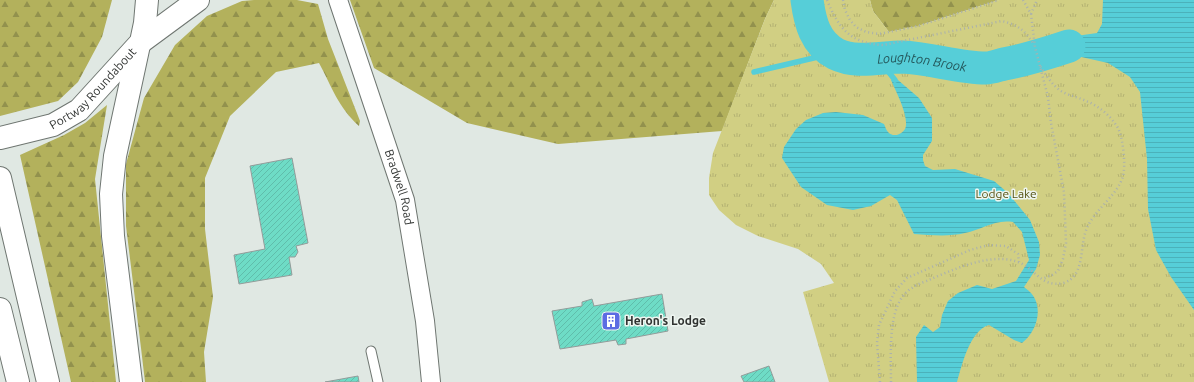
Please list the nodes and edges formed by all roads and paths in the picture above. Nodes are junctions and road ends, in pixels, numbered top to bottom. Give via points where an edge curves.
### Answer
1 (146, 0) edge
2 (198, 0) edge
3 (338, 0) edge
4 (827, 0) edge
5 (843, 0) edge
6 (999, 0) edge
7 (1023, 0) edge
8 (1037, 0) edge
9 (1031, 14) junction
10 (140, 43) junction
11 (1035, 47) junction
12 (1040, 66) junction
13 (0, 138) edge
14 (0, 178) edge
15 (1019, 262) junction
16 (1042, 279) junction
17 (0, 309) edge
18 (371, 351) dead end
19 (18, 382) edge
20 (48, 382) edge
21 (131, 382) edge
22 (378, 382) edge
23 (431, 382) edge
24 (880, 382) edge
25 (891, 382) edge

1 - 10 main road, Portway Roundabout via 145,23
2 - 10 main road
3 - 23 street, Bradwell Road via 405,200 425,321
4 - 11 path via 842,28 851,37 862,42 883,45 1002,21 1027,33
5 - 6 path via 850,20 856,27 878,34 918,26
7 - 9 path
8 - 9 path
9 - 11 path
10 - 13 main road, Portway Roundabout via 79,110 53,125
10 - 21 main road via 115,156 111,194 113,236
11 - 12 path
12 - 16 path via 1048,97 1064,192 1066,243 1058,271
12 - 16 path via 1054,86 1068,95 1096,106 1115,124 1122,138 1124,169 1119,184 1095,213 1086,229 1076,274 1064,282 1054,284
14 - 20 main road
15 - 16 path
15 - 24 path via 1018,254 1006,246 988,245 970,250 907,278 895,291 879,325 877,343
15 - 25 path via 996,259 977,262 912,287 904,295 895,314
17 - 19 main road
18 - 22 lane

